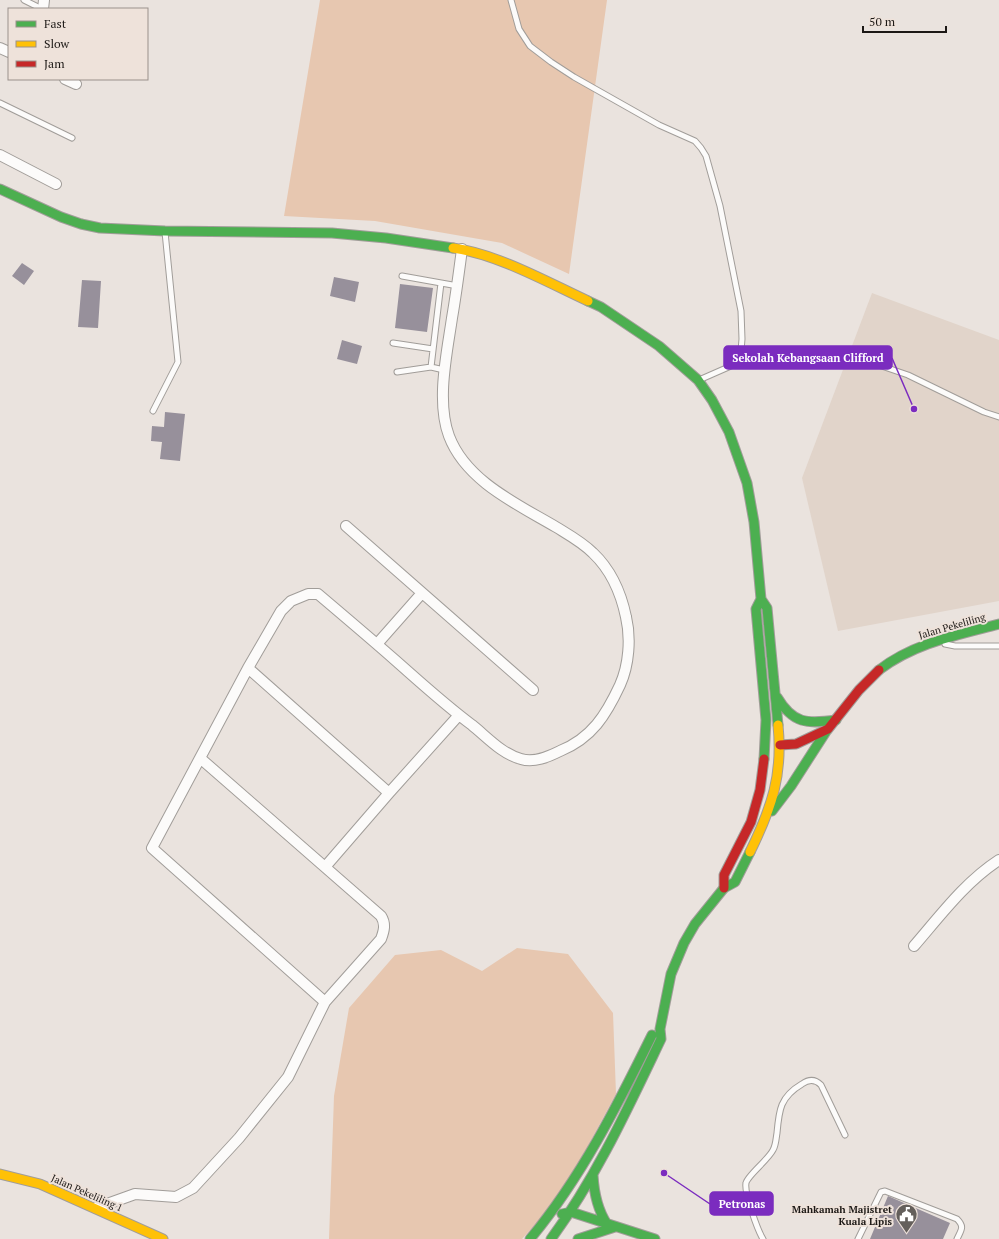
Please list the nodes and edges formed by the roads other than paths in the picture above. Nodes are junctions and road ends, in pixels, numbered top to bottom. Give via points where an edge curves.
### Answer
1 (24, 0) edge
2 (511, 0) edge
3 (40, 8) edge
4 (67, 80) edge
5 (76, 84) dead end
6 (0, 103) edge
7 (72, 138) dead end
8 (0, 155) edge
9 (56, 184) dead end
10 (0, 189) edge
11 (165, 231) junction
12 (462, 249) junction
13 (402, 276) dead end
14 (441, 283) junction
15 (458, 286) junction
16 (393, 343) dead end
17 (433, 349) junction
18 (740, 362) junction
19 (431, 367) junction
20 (444, 370) junction
21 (397, 372) dead end
22 (698, 380) junction
23 (153, 411) dead end
24 (999, 417) edge
25 (346, 526) dead end
26 (422, 593) junction
27 (761, 599) junction
28 (999, 624) edge
29 (932, 642) junction
30 (377, 644) junction
31 (999, 646) edge
32 (248, 668) junction
33 (533, 690) dead end
34 (776, 696) junction
35 (459, 716) junction
36 (766, 720) junction
37 (836, 720) junction
38 (828, 730) junction
39 (780, 745) junction
40 (200, 758) junction
41 (764, 764) junction
42 (389, 793) junction
43 (764, 824) junction
44 (999, 860) edge
45 (325, 868) junction
46 (724, 888) junction
47 (914, 946) dead end
48 (324, 1002) junction
49 (660, 1029) junction
50 (845, 1135) dead end
51 (0, 1174) edge
52 (593, 1175) junction
53 (572, 1182) junction
54 (96, 1208) junction
55 (572, 1212) junction
56 (611, 1225) junction
57 (541, 1226) junction
58 (626, 1235) edge
59 (163, 1239) edge
60 (530, 1239) edge
61 (551, 1239) edge
62 (578, 1239) edge
63 (655, 1239) edge
64 (763, 1239) edge
65 (858, 1239) edge
66 (957, 1239) edge

1 - 3 lane
2 - 18 lane via 519,30 530,46 574,77 659,125 695,141 701,148 706,156 720,206 741,311
4 - 5 street
6 - 7 lane
8 - 9 street
10 - 11 street via 81,224 100,228
11 - 12 street via 332,233
11 - 23 lane via 178,362
12 - 15 street
12 - 22 street via 506,263 601,307 659,346
13 - 14 lane
14 - 15 lane
14 - 17 lane
15 - 20 street
16 - 17 lane
17 - 19 lane
18 - 22 lane
18 - 24 lane via 870,362 908,375
19 - 20 lane
19 - 21 lane
20 - 35 street via 445,419 449,435 466,464 500,494 578,540 594,553 616,584 628,624 624,677 612,703 584,738 569,748 533,761 523,760 507,753
22 - 27 street via 712,400 728,432 747,483 754,522
25 - 26 street
26 - 30 street
26 - 33 street
27 - 34 street via 767,608
27 - 36 street via 756,609
28 - 29 street, Jalan Pekeliling
29 - 31 lane via 955,646
29 - 37 street, Jalan Pekeliling via 891,661 874,674
30 - 32 street via 318,594 308,594 291,601 281,611
30 - 35 street
32 - 40 street
32 - 42 street
34 - 37 street via 788,713 799,719 820,722
34 - 39 street
35 - 42 street
36 - 39 street
36 - 41 street
37 - 38 street, Jalan Pekeliling
38 - 39 street, Jalan Pekeliling via 796,744
38 - 43 street
39 - 41 street
39 - 43 street via 775,789
40 - 45 street
40 - 48 street via 152,848
41 - 46 street via 751,822 724,875
42 - 45 street
43 - 46 street via 735,882
44 - 47 street via 974,879
45 - 48 street via 381,916 384,920 384,932 381,939
46 - 49 street via 684,943 671,974
48 - 54 street via 288,1077 239,1138 193,1188 176,1197 135,1194
49 - 52 street via 661,1039
49 - 53 street via 653,1033 612,1114
50 - 64 lane via 821,1085 816,1080 796,1087 782,1104 774,1149 746,1184 756,1225
51 - 54 street, Jalan Pekeliling 1 via 40,1184
52 - 55 street
52 - 56 street via 596,1202 604,1219
53 - 55 street
53 - 57 street
54 - 59 street, Jalan Pekeliling 1
55 - 56 street
55 - 57 street via 557,1215
55 - 61 street
56 - 58 street
56 - 62 street
57 - 60 street
58 - 63 street
65 - 66 lane via 881,1192 886,1191 957,1218 962,1227

